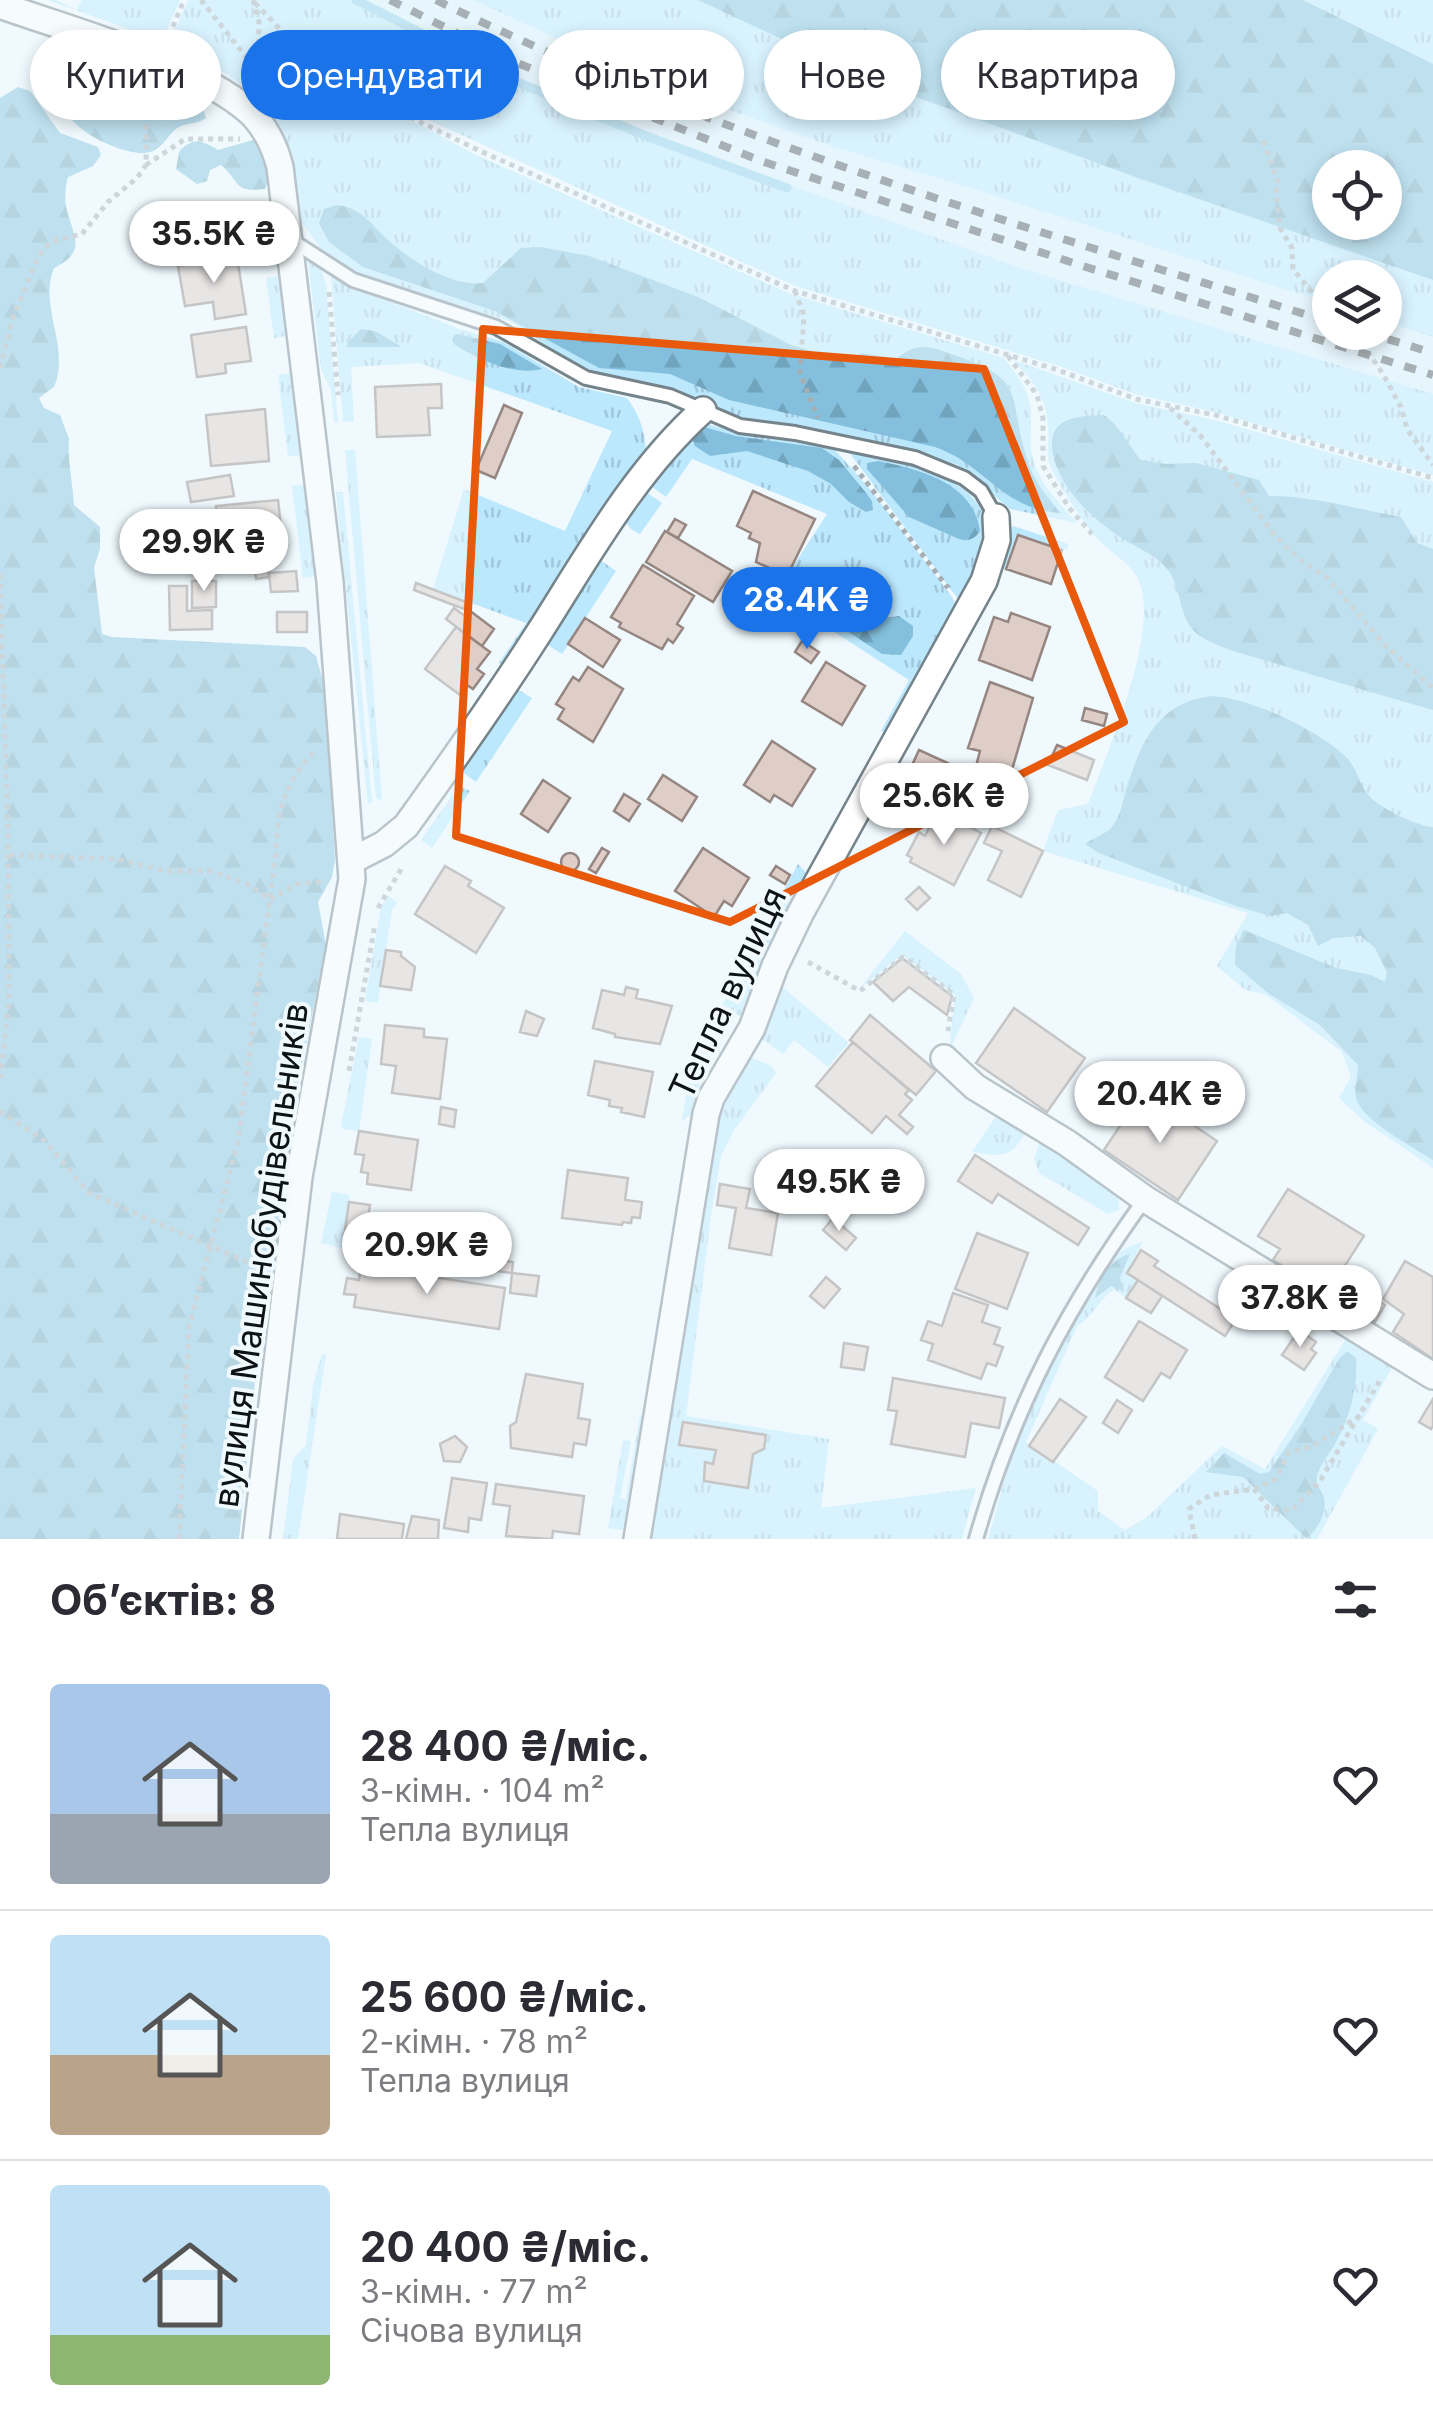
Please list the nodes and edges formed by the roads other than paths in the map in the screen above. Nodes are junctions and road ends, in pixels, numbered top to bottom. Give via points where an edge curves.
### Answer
1 (0, 5) edge
2 (286, 237) junction
3 (703, 410) junction
4 (996, 517) joint
5 (352, 870) junction
6 (944, 1058) road end
7 (1145, 1198) junction
8 (1433, 1376) edge
9 (256, 1539) edge
10 (637, 1539) edge
11 (976, 1539) edge

1 - 2 street, вулиця Машинобудівельників via 159,62 262,118 280,167
2 - 3 lane via 353,280 496,326 586,378
2 - 5 street, вулиця Машинобудівельників via 328,564
3 - 4 lane via 740,426 915,458 964,478
3 - 5 street via 676,434 612,518 406,826
4 - 10 street, Тепла вулиця via 997,540 984,581 833,853 706,1114
5 - 9 street, вулиця Машинобудівельників via 298,1176
6 - 7 street via 975,1087
7 - 8 street
7 - 11 lane via 1048,1350 1015,1421

